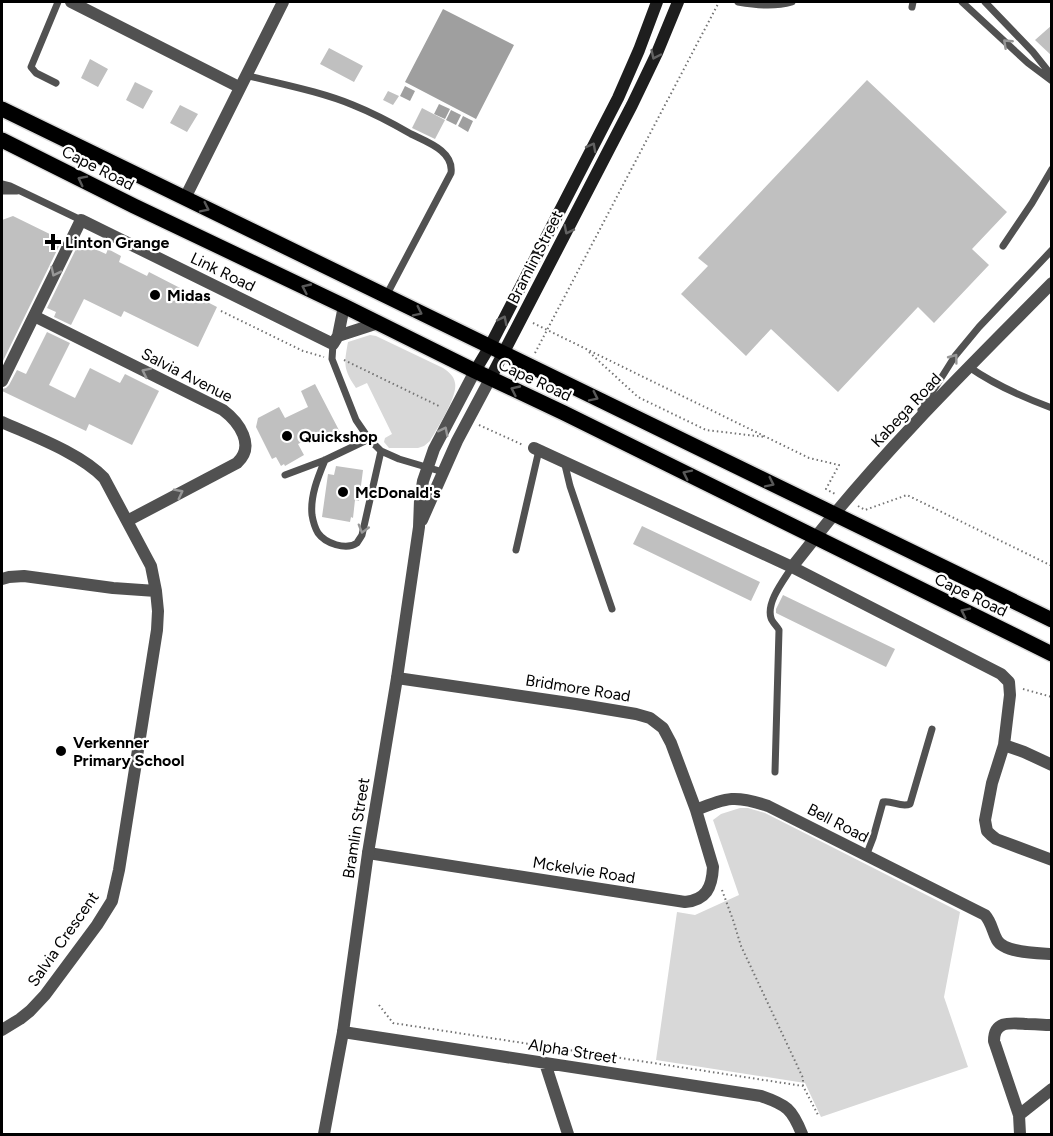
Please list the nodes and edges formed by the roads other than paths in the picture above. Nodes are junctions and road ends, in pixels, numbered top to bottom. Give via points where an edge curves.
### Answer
1 (58, 2) edge
2 (71, 2) edge
3 (283, 2) edge
4 (657, 2) edge
5 (678, 2) edge
6 (738, 2) edge
7 (792, 2) edge
8 (962, 2) edge
9 (985, 2) edge
10 (245, 75) junction
11 (1052, 76) edge
12 (1052, 81) edge
13 (56, 83) dead end
14 (240, 87) junction
15 (2, 109) edge
16 (2, 140) edge
17 (1052, 169) edge
18 (2, 184) edge
19 (2, 191) edge
20 (25, 193) junction
21 (184, 198) junction
22 (81, 220) junction
23 (1003, 246) dead end
24 (1052, 250) edge
25 (1052, 283) edge
26 (386, 296) junction
27 (344, 306) junction
28 (34, 316) junction
29 (378, 323) junction
30 (335, 340) junction
31 (490, 346) junction
32 (504, 354) junction
33 (969, 368) junction
34 (475, 371) junction
35 (490, 379) junction
36 (2, 381) edge
37 (1052, 408) edge
38 (2, 422) edge
39 (912, 425) junction
40 (369, 439) junction
41 (537, 449) joint
42 (381, 451) junction
43 (325, 460) junction
44 (564, 461) junction
45 (428, 468) junction
46 (443, 472) junction
47 (285, 475) dead end
48 (834, 514) junction
49 (127, 521) junction
50 (419, 527) junction
51 (815, 538) junction
52 (516, 550) dead end
53 (792, 567) junction
54 (2, 579) edge
55 (156, 591) junction
56 (612, 609) dead end
57 (1052, 620) edge
58 (1052, 654) edge
59 (397, 678) junction
60 (932, 729) dead end
61 (1004, 745) junction
62 (1052, 765) edge
63 (775, 772) dead end
64 (696, 810) junction
65 (368, 853) junction
66 (866, 856) junction
67 (1052, 860) edge
68 (1052, 954) edge
69 (1052, 1025) edge
70 (2, 1030) edge
71 (343, 1032) junction
72 (545, 1063) junction
73 (1052, 1089) edge
74 (1019, 1115) junction
75 (321, 1133) edge
76 (568, 1134) edge
77 (802, 1134) edge
78 (1020, 1134) edge

1 - 13 lane via 31,67
2 - 14 street
3 - 10 street
31 -> 4 main road, Bramlin Street via 618,98
5 -> 32 main road, Bramlin Street via 632,105
6 - 7 lane
12 -> 8 lane
9 - 11 lane
10 - 14 street
10 - 26 lane via 351,104 420,138 451,161 451,173
14 - 21 street
15 - 21 main road, Cape Road
27 -> 16 main road, Cape Road
17 - 23 lane
18 - 20 lane, Link Road
19 - 20 lane, Link Road
20 - 22 lane, Link Road
21 -> 26 main road, Cape Road
22 -> 28 street
22 - 30 street, Link Road
39 -> 24 lane via 955,356
25 - 33 street, Kabega Road
26 -> 31 main road, Cape Road
27 - 29 main road, Cape Road
27 - 30 street
28 - 36 street
49 -> 28 street, Salvia Avenue via 243,458 246,450 237,422 223,410
29 - 30 street
29 - 34 main road, Cape Road
30 - 40 lane via 332,359 356,420
31 - 32 main road, Cape Road
31 - 34 main road, Bramlin Street
32 - 35 main road, Bramlin Street
32 -> 48 main road, Cape Road
33 - 37 lane via 1014,394
33 - 39 street, Kabega Road
34 - 35 main road, Cape Road
45 -> 34 street, Bramlin Street
35 - 46 street, Bramlin Street
51 -> 35 main road, Cape Road
38 - 49 street, Salvia Crescent via 96,470
39 - 48 street, Kabega Road
40 - 42 lane
40 - 43 lane
41 - 44 street
41 - 52 lane
42 -> 43 lane via 362,535 351,545 335,545 324,539 313,522 312,502
42 - 45 lane
43 - 47 lane
44 - 53 street
44 - 56 lane
45 - 46 lane
45 - 50 street, Bramlin Street via 420,500
46 - 50 street, Bramlin Street
48 - 51 street, Kabega Road
48 - 57 main road, Cape Road
49 - 55 street, Salvia Crescent via 150,566
50 - 59 street, Bramlin Street
51 - 53 street, Kabega Road
58 -> 51 main road, Cape Road
53 - 61 street via 1006,678 1010,695
53 - 63 lane via 772,598 770,616 779,630
54 - 55 street via 24,576
55 - 70 street, Salvia Crescent via 157,630 112,901 45,995
59 - 64 street, Bridmore Road via 650,718 663,728 671,743
59 - 65 street, Bramlin Street
60 - 66 lane via 910,804 883,802
61 - 62 street
61 - 67 street via 986,813 987,831 996,839
64 - 65 street, Mckelvie Road via 713,867 705,895 694,901
64 - 66 street, Bell Road via 718,801 751,800
65 - 71 street, Bramlin Street
66 - 68 street, Bell Road via 985,915 999,944 1019,951
69 - 74 street via 1005,1023 994,1034
71 - 72 street, Alpha Street
71 - 75 street, Bramlin Street
72 - 76 street
72 - 77 street, Alpha Street via 761,1096 793,1114
73 - 74 street
74 - 78 street

